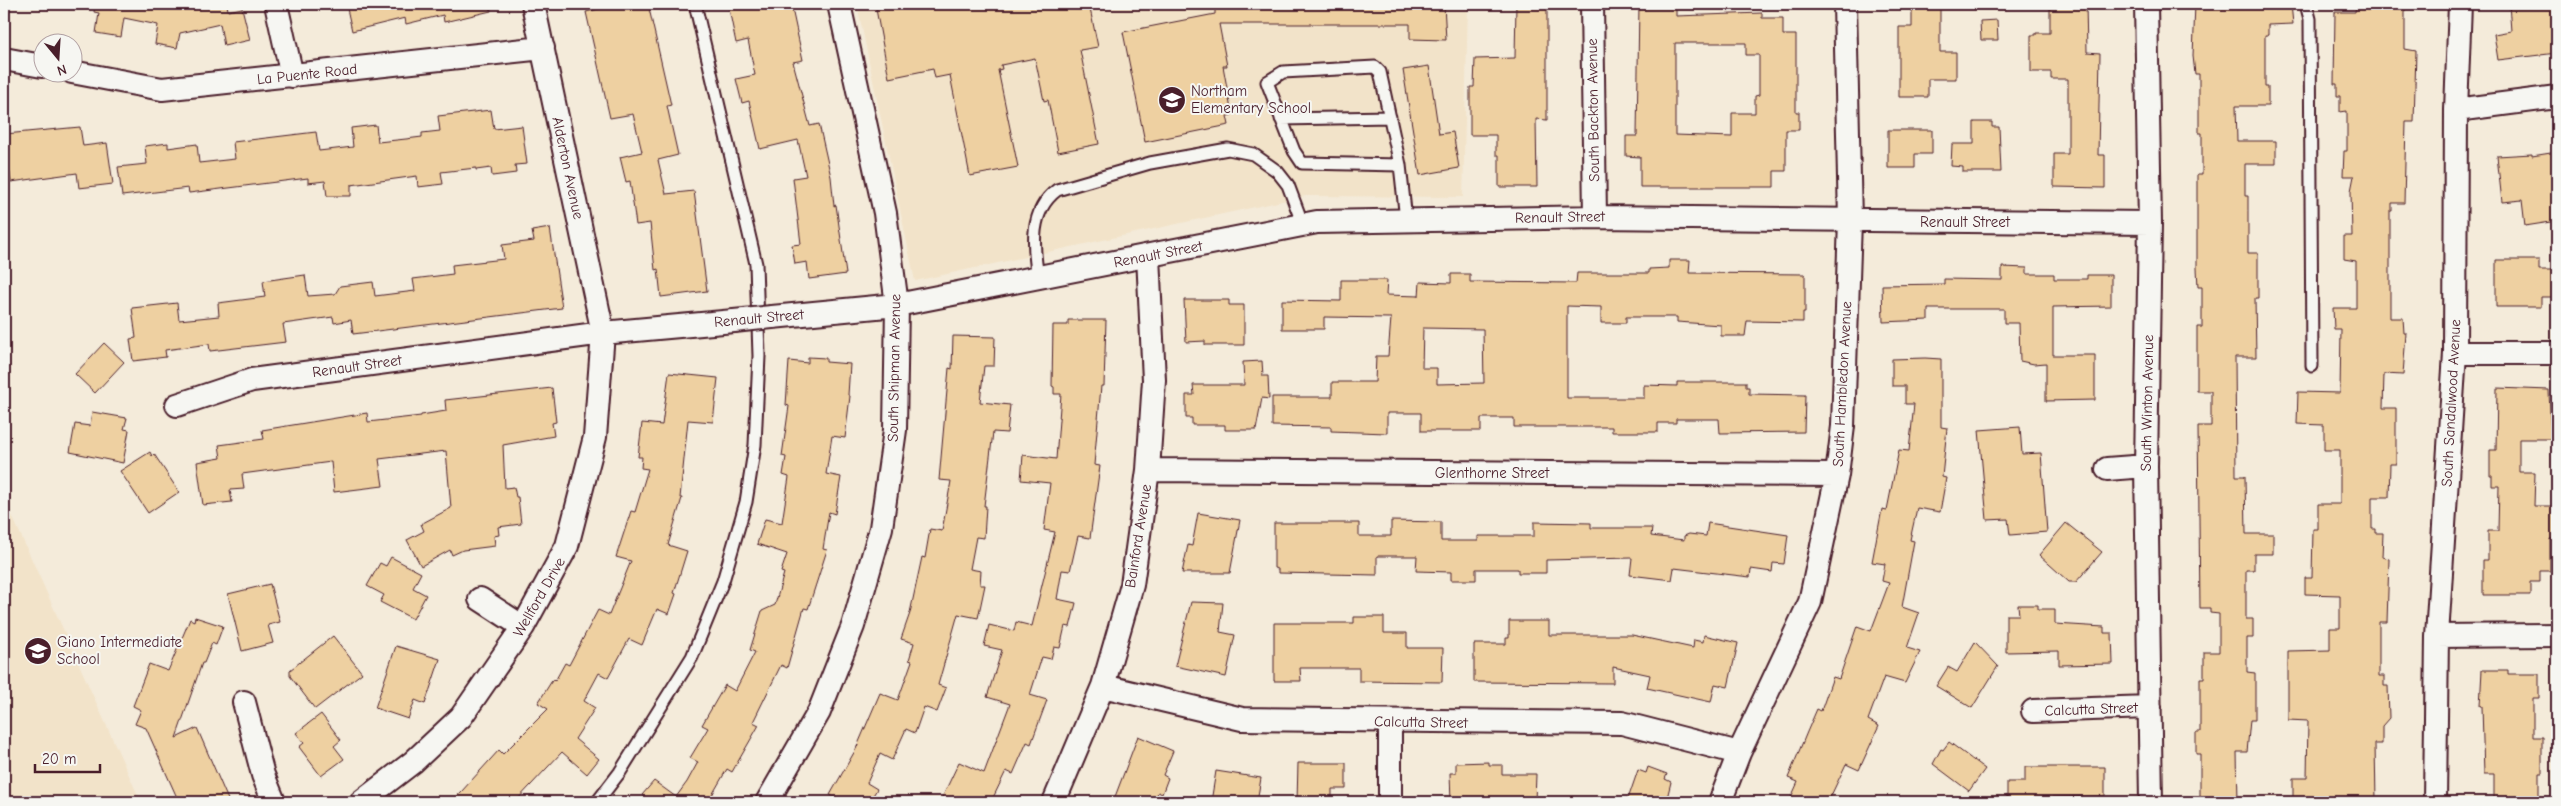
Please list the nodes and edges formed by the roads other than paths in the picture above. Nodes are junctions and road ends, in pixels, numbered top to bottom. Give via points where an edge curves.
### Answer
1 (276, 4) edge
2 (533, 4) edge
3 (695, 4) edge
4 (839, 4) edge
5 (1592, 4) edge
6 (1845, 4) edge
7 (2146, 4) edge
8 (2306, 4) edge
9 (2460, 4) edge
10 (542, 48) junction
11 (4, 59) edge
12 (32, 64) edge
13 (82, 74) edge
14 (292, 76) junction
15 (2557, 97) edge
16 (2456, 110) junction
17 (1390, 117) junction
18 (1281, 120) junction
19 (1400, 165) junction
20 (1595, 216) junction
21 (1406, 220) junction
22 (1850, 221) junction
23 (2150, 223) junction
24 (1303, 225) junction
25 (1148, 256) junction
26 (1038, 277) junction
27 (897, 305) junction
28 (603, 333) junction
29 (2455, 353) junction
30 (2557, 354) edge
31 (2312, 366) dead end
32 (177, 405) dead end
33 (2146, 466) junction
34 (2106, 469) dead end
35 (1148, 470) junction
36 (1837, 475) junction
37 (480, 599) dead end
38 (523, 627) junction
39 (2557, 635) edge
40 (2437, 636) junction
41 (1104, 686) junction
42 (244, 702) dead end
43 (2150, 707) junction
44 (2033, 711) dead end
45 (1390, 722) junction
46 (1740, 753) junction
47 (274, 802) edge
48 (361, 802) edge
49 (597, 802) edge
50 (767, 802) edge
51 (1054, 802) edge
52 (1390, 802) edge
53 (1720, 802) edge
54 (2151, 802) edge
55 (2435, 802) edge

1 - 14 street
2 - 10 street, Alderton Avenue
3 - 49 lane via 756,264 760,356 755,445 746,502 723,581 692,657 620,772
4 - 27 street, South Shipman Avenue via 885,213
5 - 20 street, South Backton Avenue
6 - 22 street, South Hambledon Avenue
7 - 23 street, South Winton Avenue
8 - 31 lane via 2310,19
9 - 16 street, South Sandalwood Avenue
10 - 14 street, La Puente Road
10 - 28 street, Alderton Avenue
11 - 12 street
13 - 14 street, La Puente Road via 162,89
15 - 16 street
16 - 29 street, South Sandalwood Avenue
17 - 18 lane
17 - 18 lane via 1380,72 1375,67 1283,72 1267,82
17 - 19 lane
18 - 19 lane via 1302,163
19 - 21 lane
20 - 21 street, Renault Street
20 - 22 street, Renault Street
21 - 24 street, Renault Street
22 - 23 street, Renault Street
22 - 36 street, South Hambledon Avenue via 1843,426
23 - 33 street, South Winton Avenue
24 - 25 street, Renault Street
24 - 26 lane via 1288,185 1277,170 1253,154 1228,149 1150,163 1057,190 1047,198 1034,234
25 - 26 street, Renault Street
25 - 35 street, Bainford Avenue via 1154,380
26 - 27 street, Renault Street
27 - 28 street, Renault Street, bridge
27 - 50 street, South Shipman Avenue via 895,430 881,528 853,626 819,712
28 - 32 street, Renault Street via 252,380
28 - 38 street, Wellford Drive via 595,437 567,546
29 - 30 street
29 - 40 street, South Sandalwood Avenue
33 - 34 street
33 - 43 street, South Winton Avenue
35 - 36 street, Glenthorne Street
35 - 41 street, Bainford Avenue via 1132,585
36 - 46 street, South Hambledon Avenue via 1810,602
37 - 38 street
38 - 48 street, Wellford Drive via 461,717 413,762
39 - 40 street
40 - 55 street, South Sandalwood Avenue
41 - 45 street, Calcutta Street via 1242,719
41 - 51 street, Bainford Avenue
42 - 47 street via 263,775
43 - 44 street, Calcutta Street
43 - 54 street, South Winton Avenue
45 - 46 street, Calcutta Street via 1622,723
45 - 52 street
46 - 53 street, South Hambledon Avenue

